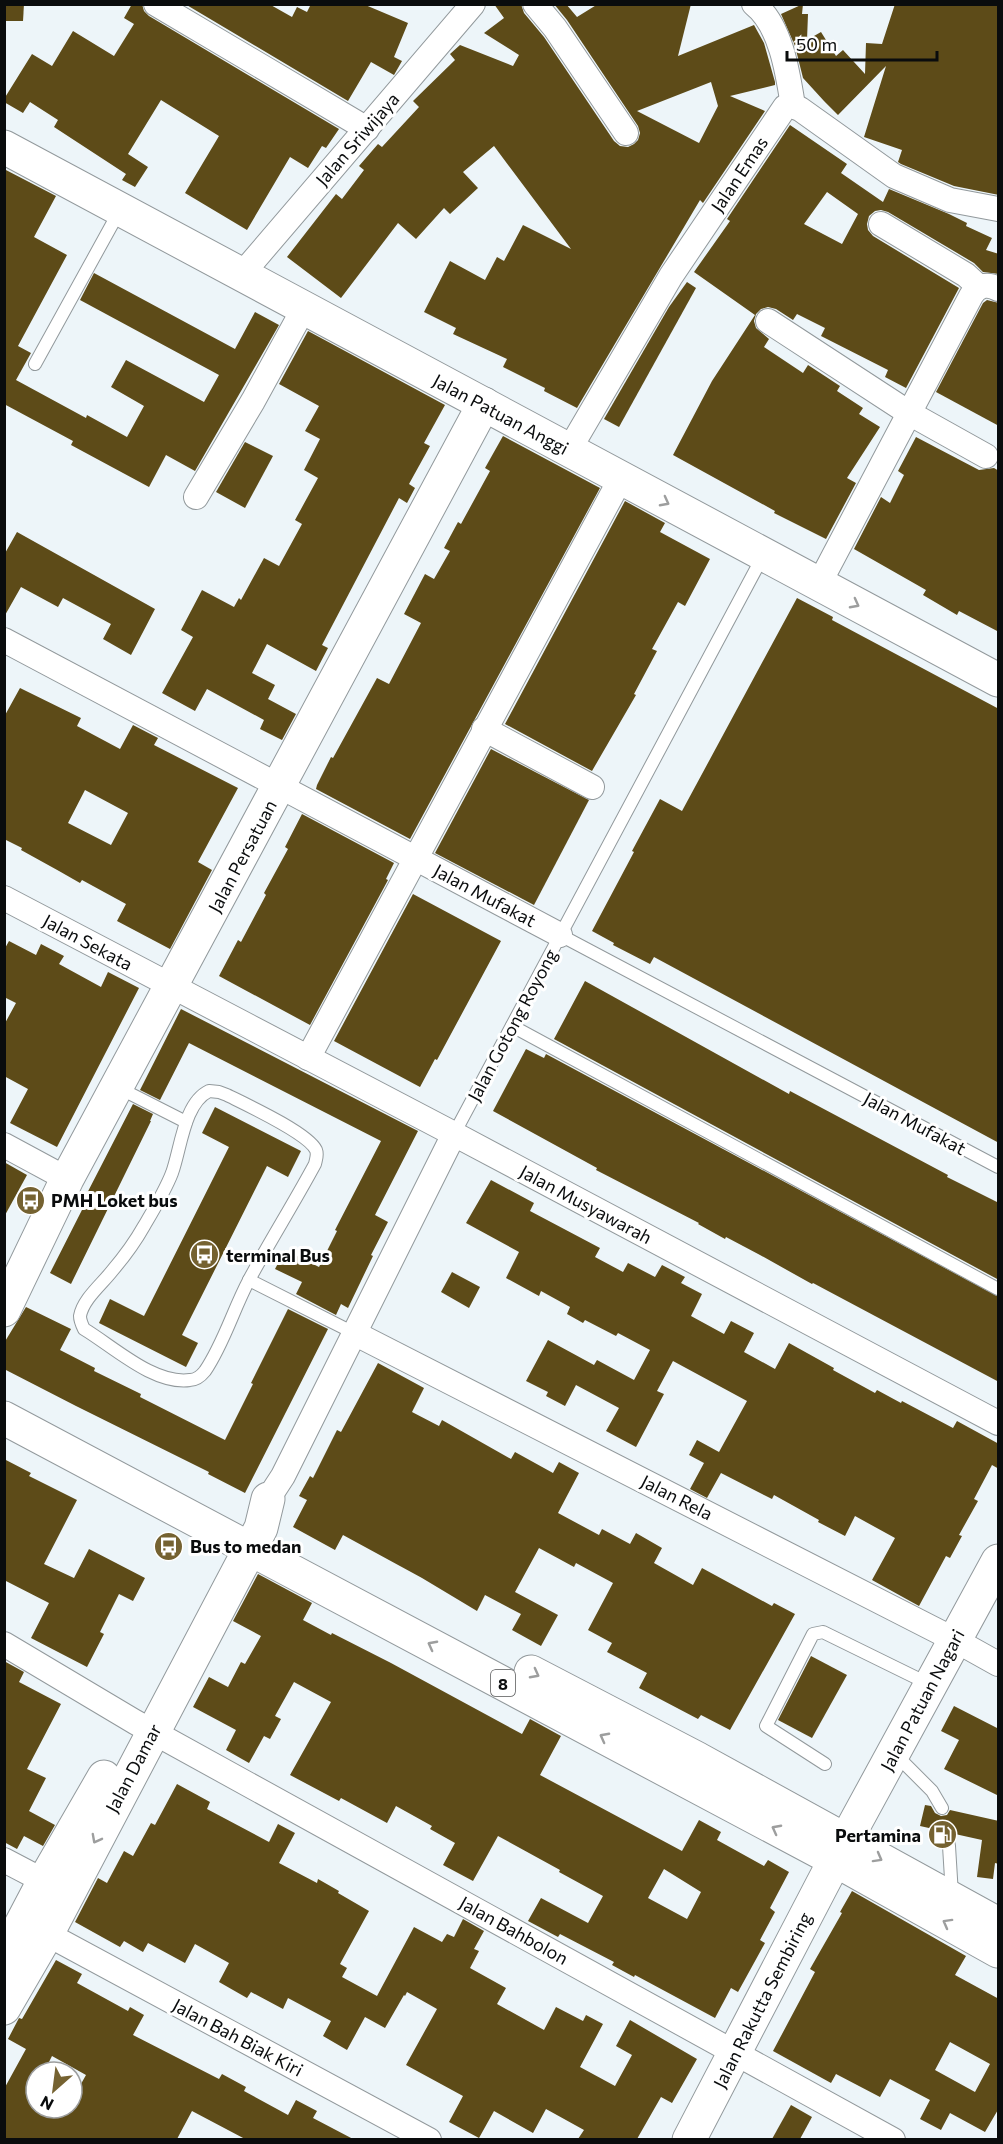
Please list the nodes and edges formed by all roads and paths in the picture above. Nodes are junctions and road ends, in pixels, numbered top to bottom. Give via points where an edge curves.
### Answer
1 (156, 4) edge
2 (473, 4) edge
3 (535, 4) edge
4 (754, 4) edge
5 (793, 106) junction
6 (366, 129) junction
7 (626, 133) dead end
8 (4, 147) edge
9 (120, 209) junction
10 (999, 209) edge
11 (881, 224) dead end
12 (242, 274) junction
13 (989, 288) edge
14 (304, 308) junction
15 (768, 321) dead end
16 (36, 364) dead end
17 (484, 404) junction
18 (909, 413) junction
19 (569, 450) junction
20 (986, 456) dead end
21 (621, 478) junction
22 (196, 497) dead end
23 (764, 555) junction
24 (819, 584) junction
25 (4, 640) edge
26 (999, 680) edge
27 (484, 729) junction
28 (280, 785) junction
29 (592, 787) dead end
30 (416, 858) junction
31 (4, 898) edge
32 (560, 935) junction
33 (172, 987) junction
34 (512, 1026) junction
35 (308, 1058) junction
36 (117, 1087) junction
37 (186, 1122) junction
38 (454, 1134) junction
39 (4, 1145) edge
40 (999, 1167) edge
41 (67, 1179) junction
42 (249, 1280) junction
43 (999, 1289) edge
44 (4, 1310) edge
45 (354, 1333) junction
46 (4, 1394) edge
47 (4, 1419) edge
48 (999, 1423) edge
49 (251, 1526) junction
50 (999, 1561) edge
51 (955, 1640) junction
52 (4, 1644) edge
53 (999, 1664) edge
54 (932, 1686) junction
55 (144, 1726) junction
56 (894, 1753) junction
57 (825, 1764) dead end
58 (942, 1808) dead end
59 (946, 1832) dead end
60 (841, 1850) junction
61 (4, 1860) edge
62 (45, 1881) junction
63 (953, 1899) junction
64 (999, 1924) edge
65 (47, 1934) junction
66 (999, 1951) edge
67 (4, 1958) edge
68 (6, 2001) edge
69 (736, 2053) junction
70 (429, 2139) edge
71 (689, 2139) edge
72 (893, 2139) edge

1 - 6 street
2 - 6 street, Jalan Sriwijaya
3 - 7 street
4 - 5 street via 771,27 788,68
5 - 10 street via 894,176 950,200
5 - 19 street, Jalan Emas via 781,111 671,276
6 - 12 street, Jalan Sriwijaya
8 - 9 main road, Jalan Patuan Anggi
9 - 12 main road, Jalan Patuan Anggi
9 - 16 lane
11 - 13 street
12 - 14 main road, Jalan Patuan Anggi
13 - 18 street via 971,296
14 - 17 main road, Jalan Patuan Anggi
14 - 22 street
15 - 18 street
17 - 19 main road, Jalan Patuan Anggi
17 - 28 main road, Jalan Persatuan
18 - 20 street
18 - 24 street
19 - 21 main road, Jalan Patuan Anggi
21 -> 23 main road, Jalan Patuan Anggi
21 - 27 street
23 - 24 main road, Jalan Patuan Anggi
23 - 32 lane, Jalan Gotong Royong
24 -> 26 main road, Jalan Patuan Anggi
25 - 28 street, Jalan Mufakat
27 - 29 street
27 - 30 street
28 - 30 street, Jalan Mufakat
28 - 33 main road, Jalan Persatuan
30 - 32 street, Jalan Mufakat
30 - 35 street
31 - 33 street, Jalan Sekata
32 - 34 lane, Jalan Gotong Royong
32 - 40 lane, Jalan Mufakat
33 - 35 street, Jalan Musyawarah
33 - 36 main road, Jalan Persatuan
34 - 38 lane, Jalan Gotong Royong
34 - 43 lane
35 - 38 street, Jalan Musyawarah
36 - 37 lane
36 - 41 main road, Jalan Persatuan
37 - 42 lane via 202,1095 219,1092 274,1119 315,1148 315,1164
37 - 42 lane via 181,1148 159,1200 136,1241 85,1306 81,1324 148,1370 170,1379 199,1378
38 - 45 street, Jalan Gotong Royong
38 - 48 street, Jalan Musyawarah
39 - 41 street
41 - 44 main road, Jalan Persatuan
42 - 45 lane
45 - 49 street, Jalan Gotong Royong via 283,1476
45 - 51 street, Jalan Rela
46 - 49 main road, 8
47 - 49 main road, 8
49 - 55 main road, Jalan Damar
49 - 60 main road, 8
50 - 51 main road, Jalan Patuan Nagari
51 - 53 street, Jalan Rela
51 - 54 main road, Jalan Patuan Nagari
52 - 55 street, Jalan Bahbolon
54 - 56 main road, Jalan Patuan Nagari
54 - 57 lane via 823,1632 813,1634 766,1726
55 - 62 main road, Jalan Damar
55 -> 65 main road, Jalan Damar
55 - 69 street, Jalan Bahbolon
56 - 58 lane via 932,1791
56 - 60 main road, Jalan Patuan Nagari
59 - 63 lane
60 -> 63 main road, 8
66 -> 60 main road, 8
60 - 69 main road, Jalan Rakutta Sembiring
61 - 62 street
62 - 67 main road, Jalan Damar
63 - 64 main road, 8
65 - 68 main road, Jalan Damar
65 - 70 street, Jalan Bah Biak Kiri
69 - 71 main road, Jalan Rakutta Sembiring
69 - 72 street, Jalan Bahbolon

